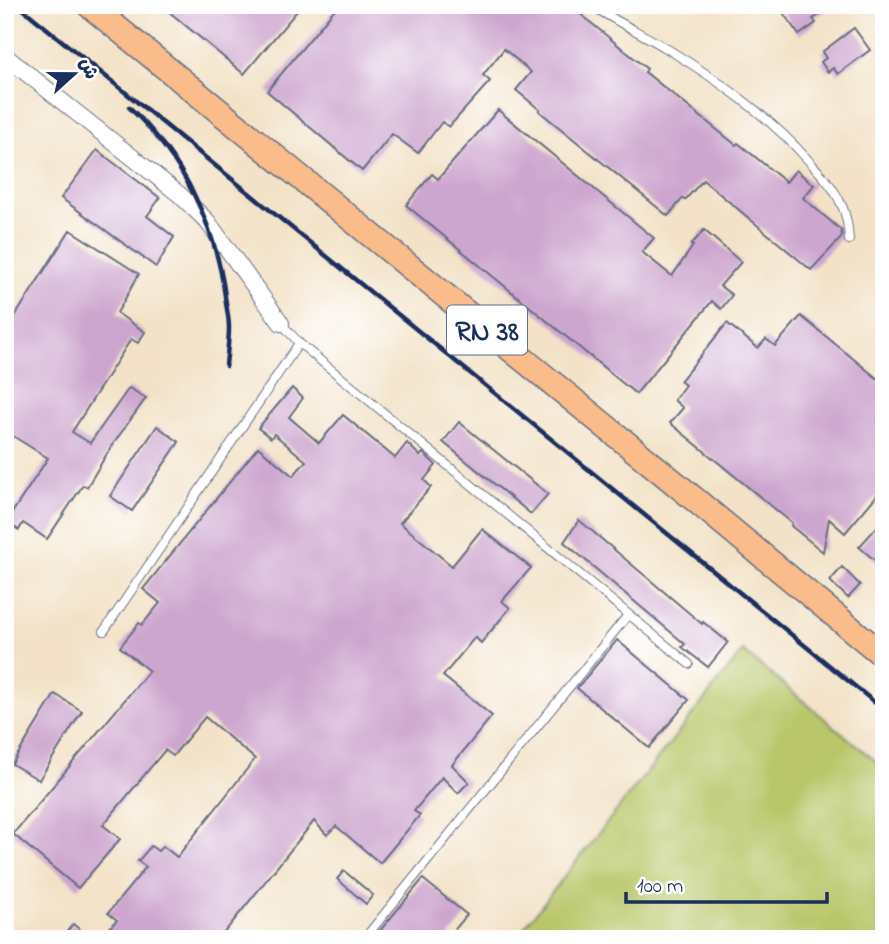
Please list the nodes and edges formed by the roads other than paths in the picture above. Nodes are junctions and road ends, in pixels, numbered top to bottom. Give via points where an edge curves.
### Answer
1 (89, 5) edge
2 (106, 5) edge
3 (591, 5) edge
4 (5, 56) edge
5 (849, 240) dead end
6 (281, 323) joint
7 (299, 342) junction
8 (628, 615) junction
9 (104, 631) dead end
10 (884, 640) edge
11 (884, 656) edge
12 (688, 664) dead end
13 (364, 939) edge

1 - 11 main road, RN 38
2 - 10 main road, RN 38
3 - 5 lane via 707,74 795,145 842,204
4 - 6 street via 207,221
6 - 7 lane
7 - 8 lane
7 - 9 lane
8 - 12 lane
8 - 13 lane

